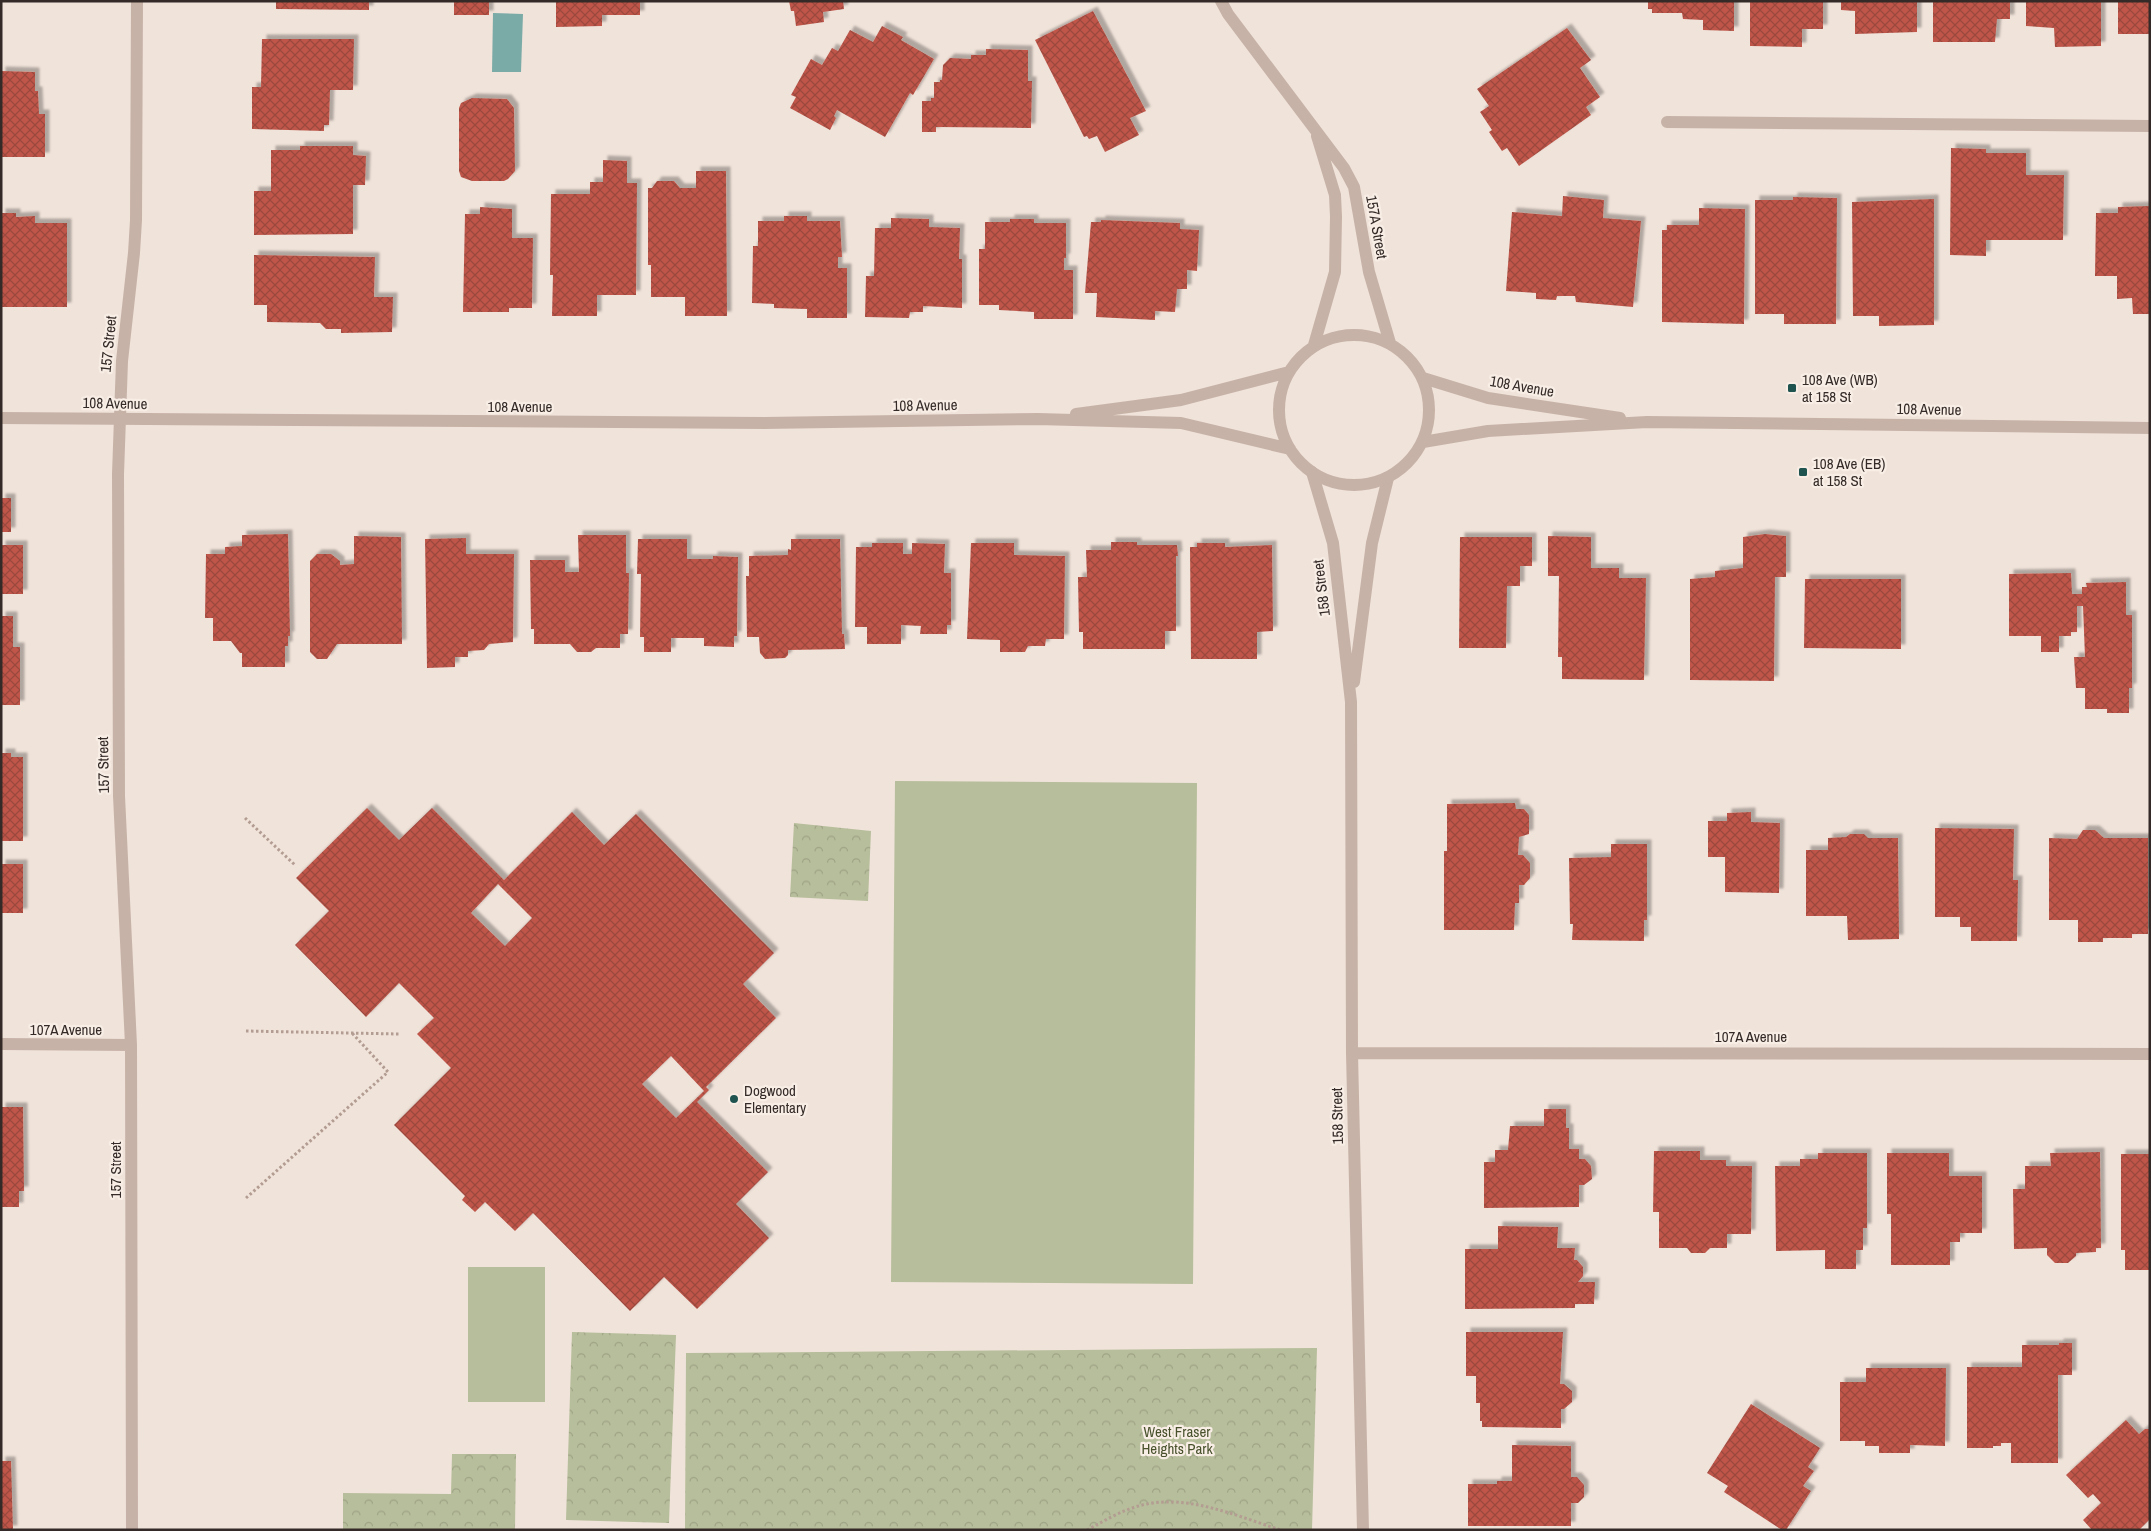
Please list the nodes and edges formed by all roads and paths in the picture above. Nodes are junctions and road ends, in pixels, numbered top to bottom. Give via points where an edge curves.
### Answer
1 (137, 1) edge
2 (1221, 1) edge
3 (1666, 122) dead end
4 (1313, 124) junction
5 (2150, 126) edge
6 (1390, 344) junction
7 (1314, 346) junction
8 (1288, 372) junction
9 (1423, 378) junction
10 (1, 418) edge
11 (120, 419) junction
12 (1038, 419) junction
13 (1647, 422) junction
14 (2150, 428) edge
15 (1423, 442) junction
16 (1290, 449) junction
17 (1312, 472) junction
18 (1388, 478) junction
19 (1351, 702) junction
20 (245, 818) dead end
21 (295, 865) dead end
22 (246, 1032) dead end
23 (352, 1034) junction
24 (399, 1034) dead end
25 (1, 1044) edge
26 (131, 1045) junction
27 (1352, 1053) junction
28 (2150, 1054) edge
29 (246, 1198) dead end
30 (132, 1530) edge
31 (1087, 1530) edge
32 (1281, 1530) edge
33 (1363, 1530) edge

1 - 11 street, 157 Street via 136,228 122,361
2 - 4 street, 157A Street
3 - 5 street
4 - 6 street, 157A Street via 1354,187 1369,272
4 - 7 street, 157A Street via 1335,195 1336,217 1335,272
6 - 7 street via 1372,336 1352,334 1332,337
6 - 9 street via 1409,358
7 - 8 street
8 - 12 street, 108 Avenue via 1182,400
8 - 16 street via 1278,410 1281,431
9 - 13 street, 108 Avenue via 1488,398
9 - 15 street via 1429,399 1429,421
10 - 11 street, 108 Avenue
11 - 12 street, 108 Avenue via 754,423
11 - 26 street, 157 Street via 119,796
12 - 16 street, 108 Avenue via 1181,423
13 - 14 street, 108 Avenue
13 - 15 street, 108 Avenue via 1488,431
15 - 18 street via 1408,463
16 - 17 street
17 - 18 street via 1330,481 1349,485 1369,484
17 - 19 street, 158 Street via 1332,543
18 - 19 street, 158 Street via 1372,543
19 - 27 street, 158 Street
20 - 21 path
22 - 23 path
23 - 24 path
23 - 29 path via 388,1072
25 - 26 street, 107A Avenue
26 - 30 street, 157 Street
27 - 28 street, 107A Avenue
27 - 33 street, 158 Street
31 - 32 path via 1115,1515 1147,1504 1175,1503 1202,1506

